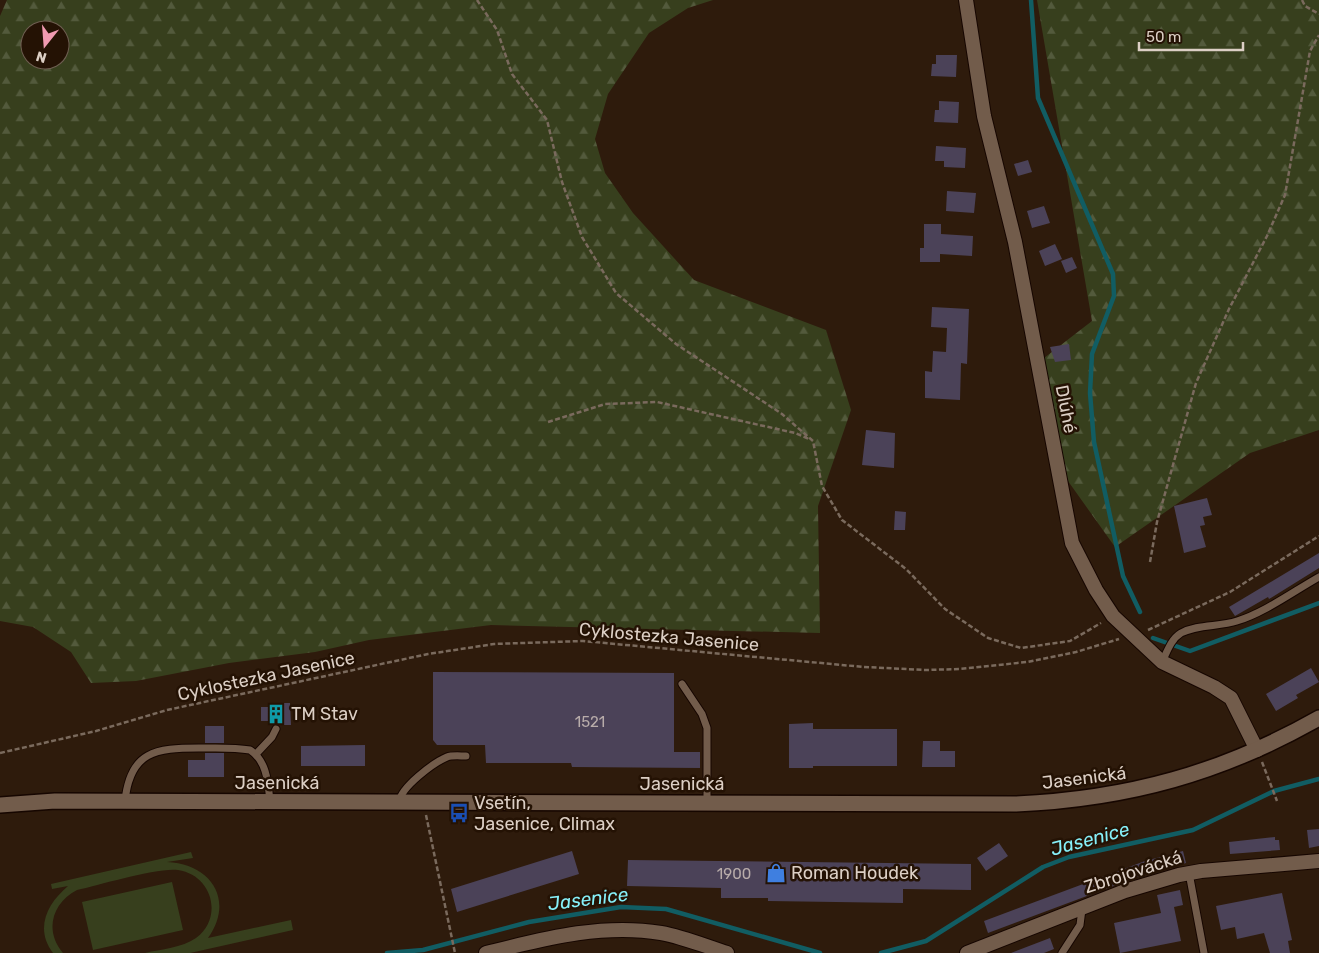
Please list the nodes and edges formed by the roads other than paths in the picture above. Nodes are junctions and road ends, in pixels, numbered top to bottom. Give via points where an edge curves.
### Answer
1 (966, 0) edge
2 (1319, 577) edge
3 (1165, 657) junction
4 (682, 684) dead end
5 (1319, 718) edge
6 (276, 729) dead end
7 (1257, 750) junction
8 (256, 754) junction
9 (466, 756) dead end
10 (125, 801) junction
11 (270, 802) junction
12 (400, 802) junction
13 (707, 802) junction
14 (0, 805) edge
15 (1319, 861) edge
16 (1189, 873) junction
17 (1082, 909) junction
18 (486, 953) edge
19 (727, 953) edge
20 (967, 953) edge
21 (1062, 953) edge
22 (1204, 953) edge

1 - 3 street, Dlúhé via 984,116 1015,242 1072,543 1113,616 1132,635
2 - 3 lane via 1245,618 1180,634 1173,640
3 - 7 street, Dlúhé via 1232,698
4 - 13 lane via 702,714 707,728
5 - 7 street, Jasenická
6 - 8 lane
7 - 13 street, Jasenická via 1188,777 1124,793 1054,802
8 - 10 lane via 250,750 224,748 170,748 151,752 132,776
8 - 11 lane via 264,766
9 - 12 lane via 448,756 408,785
10 - 11 street, Jasenická
10 - 14 street, Jasenická via 43,801
11 - 12 street, Jasenická
12 - 13 street, Jasenická
15 - 16 street, Zbrojovácká
16 - 17 street, Zbrojovácká via 1140,886
16 - 22 lane
17 - 20 street, Zbrojovácká
17 - 21 lane via 1080,925
18 - 19 street via 566,935 631,930 662,933

